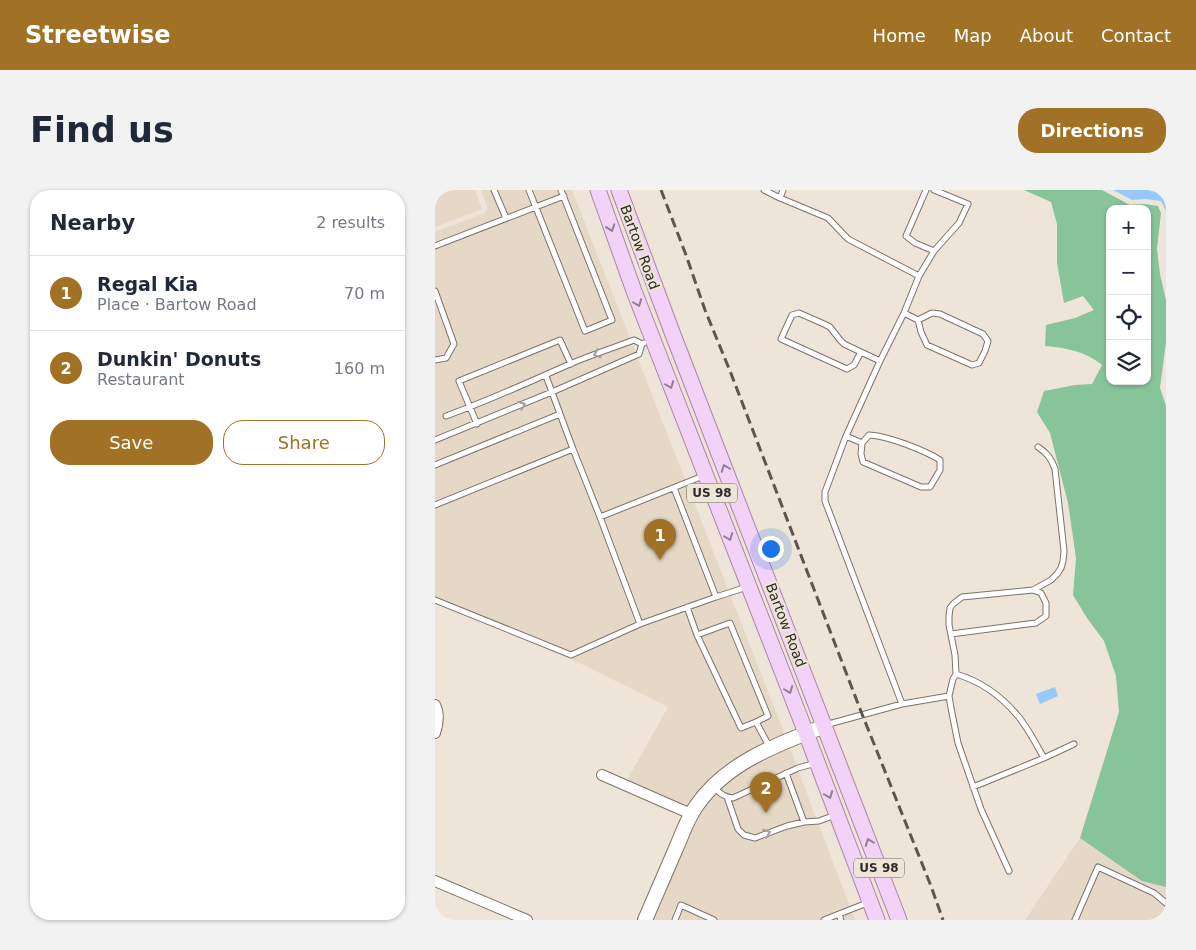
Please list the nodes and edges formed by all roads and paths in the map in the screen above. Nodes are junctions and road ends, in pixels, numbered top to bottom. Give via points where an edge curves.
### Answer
1 (494, 190) edge
2 (529, 190) edge
3 (561, 190) edge
4 (598, 190) edge
5 (619, 190) edge
6 (764, 190) edge
7 (783, 190) edge
8 (927, 190) edge
9 (934, 190) edge
10 (564, 196) junction
11 (780, 198) junction
12 (536, 207) junction
13 (506, 218) junction
14 (435, 246) edge
15 (933, 251) junction
16 (919, 276) junction
17 (435, 291) edge
18 (904, 313) junction
19 (918, 320) junction
20 (672, 332) junction
21 (647, 342) junction
22 (861, 352) junction
23 (435, 360) edge
24 (880, 361) junction
25 (571, 364) junction
26 (546, 376) junction
27 (553, 392) junction
28 (469, 408) junction
29 (560, 414) junction
30 (446, 416) dead end
31 (477, 424) junction
32 (846, 436) junction
33 (435, 440) edge
34 (862, 443) junction
35 (1038, 447) dead end
36 (573, 449) junction
37 (435, 465) edge
38 (705, 475) junction
39 (674, 488) junction
40 (435, 505) edge
41 (600, 517) junction
42 (748, 586) junction
43 (1033, 590) junction
44 (716, 597) junction
45 (435, 600) edge
46 (687, 607) junction
47 (640, 624) junction
48 (951, 634) junction
49 (697, 635) junction
50 (956, 674) junction
51 (949, 696) junction
52 (902, 704) junction
53 (435, 705) edge
54 (756, 722) junction
55 (825, 726) junction
56 (435, 732) edge
57 (806, 733) junction
58 (1074, 744) dead end
59 (770, 748) junction
60 (1044, 758) junction
61 (817, 763) junction
62 (787, 773) junction
63 (602, 775) dead end
64 (713, 787) junction
65 (973, 787) junction
66 (727, 797) junction
67 (691, 814) junction
68 (837, 815) junction
69 (804, 822) junction
70 (1009, 871) dead end
71 (435, 881) edge
72 (870, 902) junction
73 (1166, 903) edge
74 (840, 917) edge
75 (527, 920) edge
76 (645, 920) edge
77 (675, 920) edge
78 (714, 920) edge
79 (824, 920) edge
80 (877, 920) edge
81 (899, 920) edge
82 (1075, 920) edge

1 - 13 lane
2 - 12 lane
3 - 10 lane
4 -> 21 main road, Bartow Road / US 98
5 - 20 main road, Bartow Road / US 98
6 - 11 lane
7 - 11 lane
8 - 15 lane via 906,236
9 - 15 lane via 968,204 959,224
10 - 12 lane
10 - 12 lane via 612,320 585,332
11 - 16 lane via 828,218 848,240
12 - 13 lane
13 - 14 lane
15 - 16 lane
16 - 18 lane
17 - 23 lane via 454,344 446,358
18 - 19 lane
18 - 24 lane
19 - 19 lane via 927,345 972,365 979,363 989,341 983,334 932,312
20 - 21 street
55 -> 20 main road, Bartow Road / US 98
21 -> 25 lane via 634,340
21 - 27 lane via 639,354
21 -> 38 main road, Bartow Road / US 98
22 - 22 lane via 847,370 781,339 791,315 799,313 830,327 839,340
22 - 24 lane
24 - 32 lane
25 - 26 lane
25 - 28 lane via 560,340 459,381
26 - 27 lane
26 - 28 lane
27 - 29 lane
31 -> 27 lane
28 - 30 lane
28 - 31 lane
29 - 36 lane
29 - 37 lane
31 - 33 lane
32 - 34 lane
32 - 52 lane via 825,492 825,501
34 - 34 lane via 863,462 921,487 930,487 940,470 940,460 928,453 878,436 869,436
35 - 43 lane via 1048,455 1055,469 1064,551 1057,574
36 - 40 lane
36 - 41 lane
38 - 39 lane
38 -> 42 main road, Bartow Road / US 98
39 - 41 lane
39 - 44 lane
41 - 47 lane
42 - 44 lane
42 -> 57 main road, Bartow Road / US 98
43 - 48 lane via 962,597 950,608
43 - 48 lane via 1041,593 1046,603 1046,616 1036,623
44 - 46 lane
45 - 47 lane via 571,655
46 - 47 lane
46 - 49 lane
48 - 50 lane
49 - 54 lane via 741,728
49 - 54 lane via 730,623 768,716
50 - 51 lane
50 - 60 lane via 990,689 1017,715
51 - 52 lane
51 - 65 lane via 958,743
52 - 55 lane
53 - 56 street via 438,720
54 - 59 lane
55 - 57 street
81 -> 55 main road, Bartow Road / US 98
57 - 59 street
57 - 61 main road, Bartow Road / US 98
58 - 60 lane
59 - 64 street via 731,770
60 - 65 lane
61 - 62 lane
61 -> 68 main road, Bartow Road / US 98
62 - 66 lane via 733,798
62 - 69 lane
63 - 67 street
64 - 66 lane
64 - 67 street
65 - 70 lane
66 -> 69 lane via 738,829 749,837 755,838
67 - 76 street
68 - 69 lane
68 - 72 main road, Bartow Road / US 98
71 - 75 street
72 - 74 lane
72 - 80 main road, Bartow Road / US 98
73 - 82 lane via 1154,892 1098,867
74 - 79 lane
77 - 78 lane via 681,905

